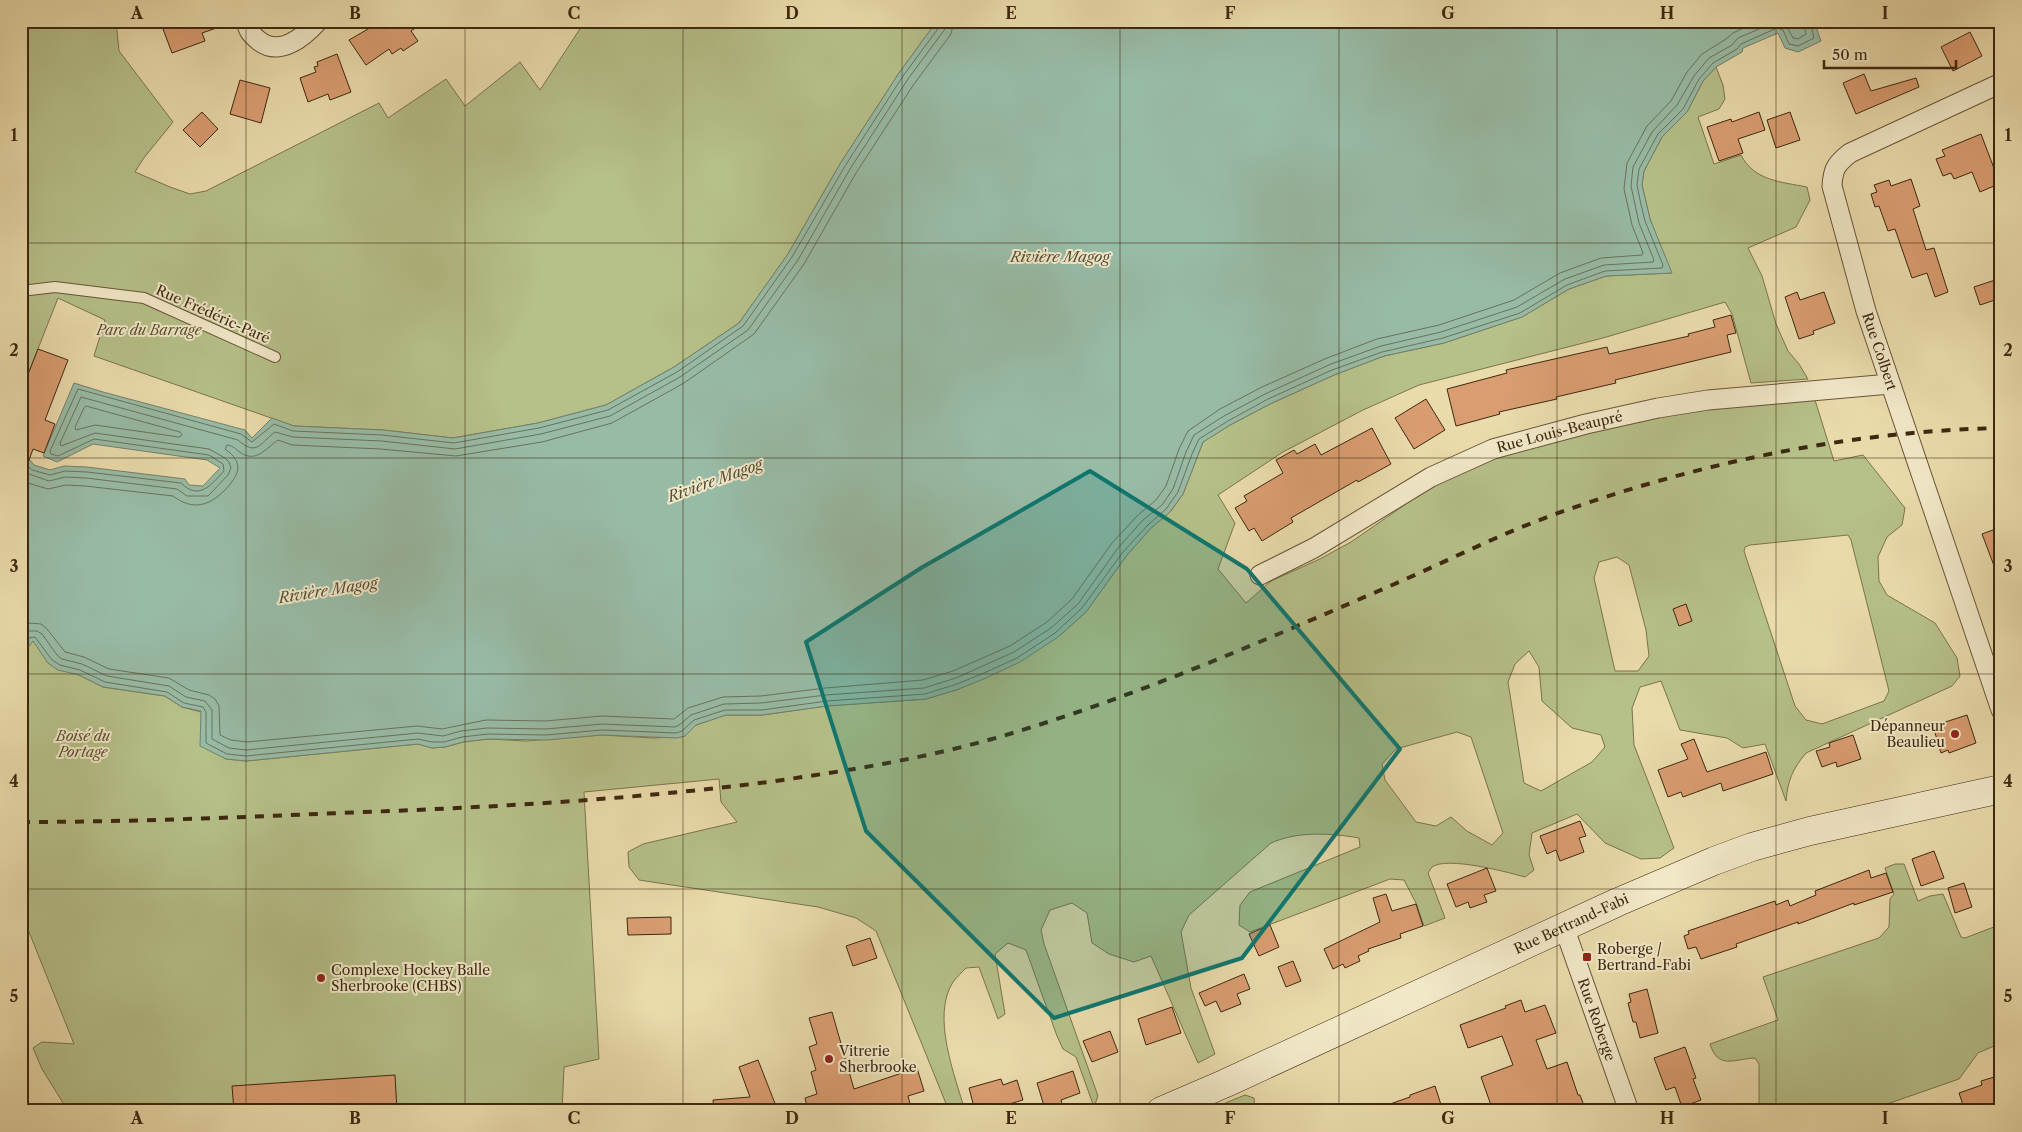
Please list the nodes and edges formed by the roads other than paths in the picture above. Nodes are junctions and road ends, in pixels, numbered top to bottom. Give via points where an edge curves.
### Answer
1 (246, 21) edge
2 (318, 21) edge
3 (2001, 83) edge
4 (21, 291) edge
5 (275, 357) dead end
6 (1890, 384) junction
7 (1260, 575) dead end
8 (2001, 710) edge
9 (2001, 789) edge
10 (1564, 927) junction
11 (1161, 1111) edge
12 (1629, 1111) edge

1 - 2 street via 249,32 264,45 282,47 296,41
3 - 6 street, Rue Colbert via 1850,153 1833,172 1832,186 1842,225
4 - 5 lane, Rue Frédéric-Paré via 55,287 144,298
6 - 7 street, Rue Louis-Beaupré via 1691,402 1586,424 1493,449 1432,477 1314,548
6 - 8 street, Rue Colbert
9 - 10 street, Rue Bertrand-Fabi via 1752,847
10 - 11 street, Rue Bertrand-Fabi
10 - 12 street, Rue Roberge

